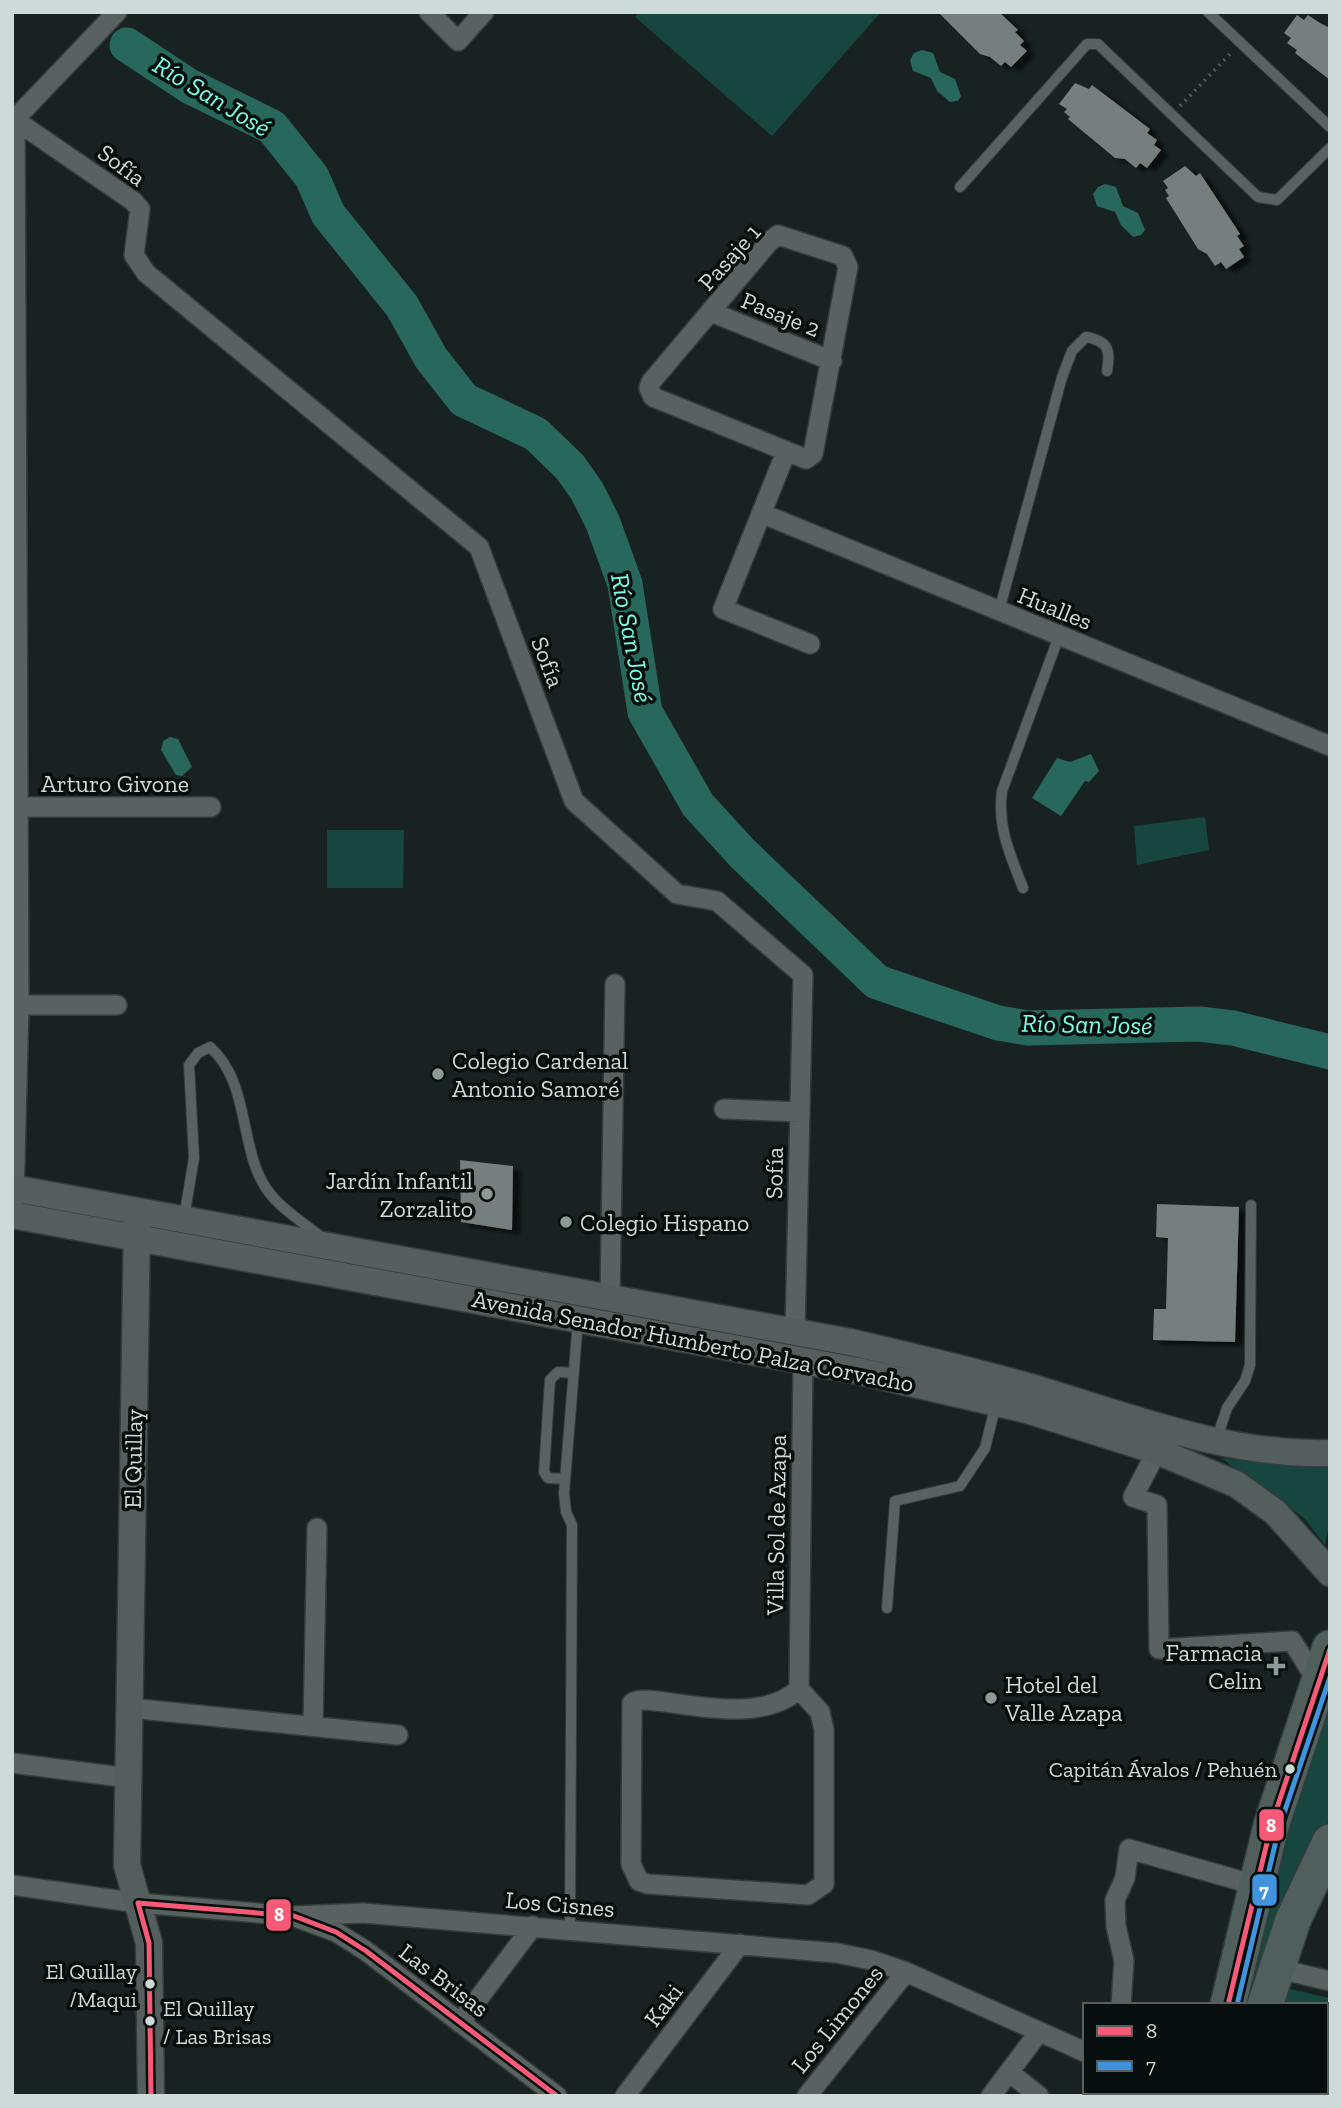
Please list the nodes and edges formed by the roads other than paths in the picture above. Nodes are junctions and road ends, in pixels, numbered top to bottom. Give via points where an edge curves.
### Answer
1 (117, 12) edge
2 (429, 12) edge
3 (484, 12) edge
4 (1208, 12) edge
5 (14, 118) edge
6 (1330, 127) edge
7 (1330, 148) edge
8 (14, 160) edge
9 (960, 187) dead end
10 (712, 312) junction
11 (832, 362) junction
12 (1107, 371) dead end
13 (14, 421) edge
14 (786, 453) junction
15 (763, 514) junction
16 (999, 611) junction
17 (1059, 636) junction
18 (810, 644) dead end
19 (1330, 747) edge
20 (18, 807) junction
21 (211, 807) dead end
22 (15, 831) edge
23 (1023, 888) dead end
24 (16, 946) edge
25 (615, 984) dead end
26 (19, 1005) junction
27 (117, 1005) dead end
28 (724, 1109) dead end
29 (800, 1112) junction
30 (14, 1188) edge
31 (1251, 1205) dead end
32 (137, 1211) junction
33 (13, 1215) edge
34 (184, 1219) junction
35 (136, 1238) junction
36 (333, 1247) junction
37 (610, 1298) junction
38 (578, 1320) junction
39 (795, 1332) junction
40 (803, 1362) junction
41 (573, 1373) junction
42 (996, 1402) junction
43 (1216, 1441) junction
44 (1157, 1451) junction
45 (1330, 1453) edge
46 (565, 1479) junction
47 (317, 1528) dead end
48 (1330, 1573) edge
49 (887, 1608) dead end
50 (1330, 1648) edge
51 (1318, 1682) junction
52 (799, 1689) junction
53 (130, 1708) junction
54 (313, 1726) junction
55 (398, 1735) dead end
56 (12, 1763) edge
57 (129, 1778) junction
58 (1330, 1842) edge
59 (12, 1885) edge
60 (1255, 1885) junction
61 (138, 1903) junction
62 (294, 1916) junction
63 (533, 1926) junction
64 (570, 1929) junction
65 (740, 1944) junction
66 (1275, 1968) junction
67 (906, 1972) junction
68 (1330, 1981) edge
69 (1121, 2003) edge
70 (1228, 2003) edge
71 (1266, 2003) edge
72 (460, 2023) junction
73 (1040, 2032) junction
74 (1083, 2051) edge
75 (1009, 2072) junction
76 (151, 2096) edge
77 (557, 2096) edge
78 (625, 2096) edge
79 (807, 2096) edge
80 (991, 2096) edge
81 (1039, 2096) edge

1 - 5 street
2 - 3 street via 458,41
4 - 6 lane
5 - 8 street
5 - 29 street, Sofía via 133,201 139,209 134,255 146,273 479,547 574,801 677,894 717,901 803,975
7 - 9 lane via 1277,200 1258,197 1098,44 1087,44
8 - 13 street
10 - 11 street, Pasaje 2
10 - 11 street, Pasaje 1 via 778,235 843,256 848,267
10 - 14 street, Pasaje 1 via 651,382 650,393
11 - 14 street, Pasaje 1 via 813,454 806,459
12 - 16 lane via 1107,347 1101,340 1086,337 1072,351
13 - 20 street
14 - 15 street
15 - 16 street, Hualles
15 - 18 street via 723,609
16 - 17 street, Hualles
17 - 19 street, Hualles
17 - 23 lane via 1002,791 1002,831
20 - 21 street, Arturo Givone
20 - 22 street
22 - 24 street
24 - 26 street
25 - 37 street
26 - 27 street
26 - 30 street
28 - 29 street
29 - 39 street, Sofía
30 - 32 main road, Avenida Senador Humberto Palza Corvacho
30 - 33 street
31 - 43 lane via 1250,1364
32 - 34 main road, Avenida Senador Humberto Palza Corvacho
32 - 35 main road, El Quillay
33 - 35 main road, Avenida Senador Humberto Palza Corvacho
34 - 36 main road, Avenida Senador Humberto Palza Corvacho
34 - 36 lane via 194,1158 189,1065 210,1047 224,1059 256,1166 271,1195
35 - 38 main road, Avenida Senador Humberto Palza Corvacho
35 - 53 main road, El Quillay
36 - 37 main road, Avenida Senador Humberto Palza Corvacho
37 - 39 main road, Avenida Senador Humberto Palza Corvacho
38 - 40 main road, Avenida Senador Humberto Palza Corvacho
38 - 41 lane
39 - 43 main road, Avenida Senador Humberto Palza Corvacho via 958,1368
40 - 42 main road, Avenida Senador Humberto Palza Corvacho
40 - 52 street, Villa Sol de Azapa
41 - 46 lane
41 - 46 lane via 558,1372 550,1380 544,1472 548,1478
42 - 44 main road, Avenida Senador Humberto Palza Corvacho
42 - 49 lane via 985,1448 960,1486 895,1501
43 - 45 main road, Avenida Senador Humberto Palza Corvacho via 1267,1451
44 - 48 main road, Avenida Senador Humberto Palza Corvacho via 1252,1494 1297,1534
44 - 51 street via 1133,1497 1157,1505 1160,1648 1292,1642
46 - 64 lane via 566,1512 572,1525
47 - 54 street
50 - 51 highway
51 - 60 highway
52 - 52 street via 765,1708 692,1709 643,1698 632,1703 631,1864 639,1881 808,1895 820,1889 825,1878 824,1730 820,1713
53 - 54 street
53 - 57 main road, El Quillay
54 - 55 street
56 - 57 street
57 - 61 main road, El Quillay via 127,1865
58 - 66 highway via 1307,1885
59 - 61 street, Los Cisnes
60 - 69 street via 1129,1849 1125,1878 1115,1900 1124,1961
60 - 70 highway
61 - 62 street, Los Cisnes
61 - 76 main road, El Quillay via 149,1942
62 - 63 street, Los Cisnes via 363,1913
62 - 72 street, Las Brisas via 351,1941
63 - 64 street, Los Cisnes
63 - 72 street
64 - 65 street, Los Cisnes
65 - 67 street, Los Cisnes via 854,1955
65 - 78 street, Kaki
66 - 68 street
66 - 71 highway
67 - 73 street, Los Cisnes
67 - 79 street, Los Limones
72 - 77 street, Las Brisas
73 - 74 street, Los Cisnes
73 - 75 street
75 - 80 street
75 - 81 street

